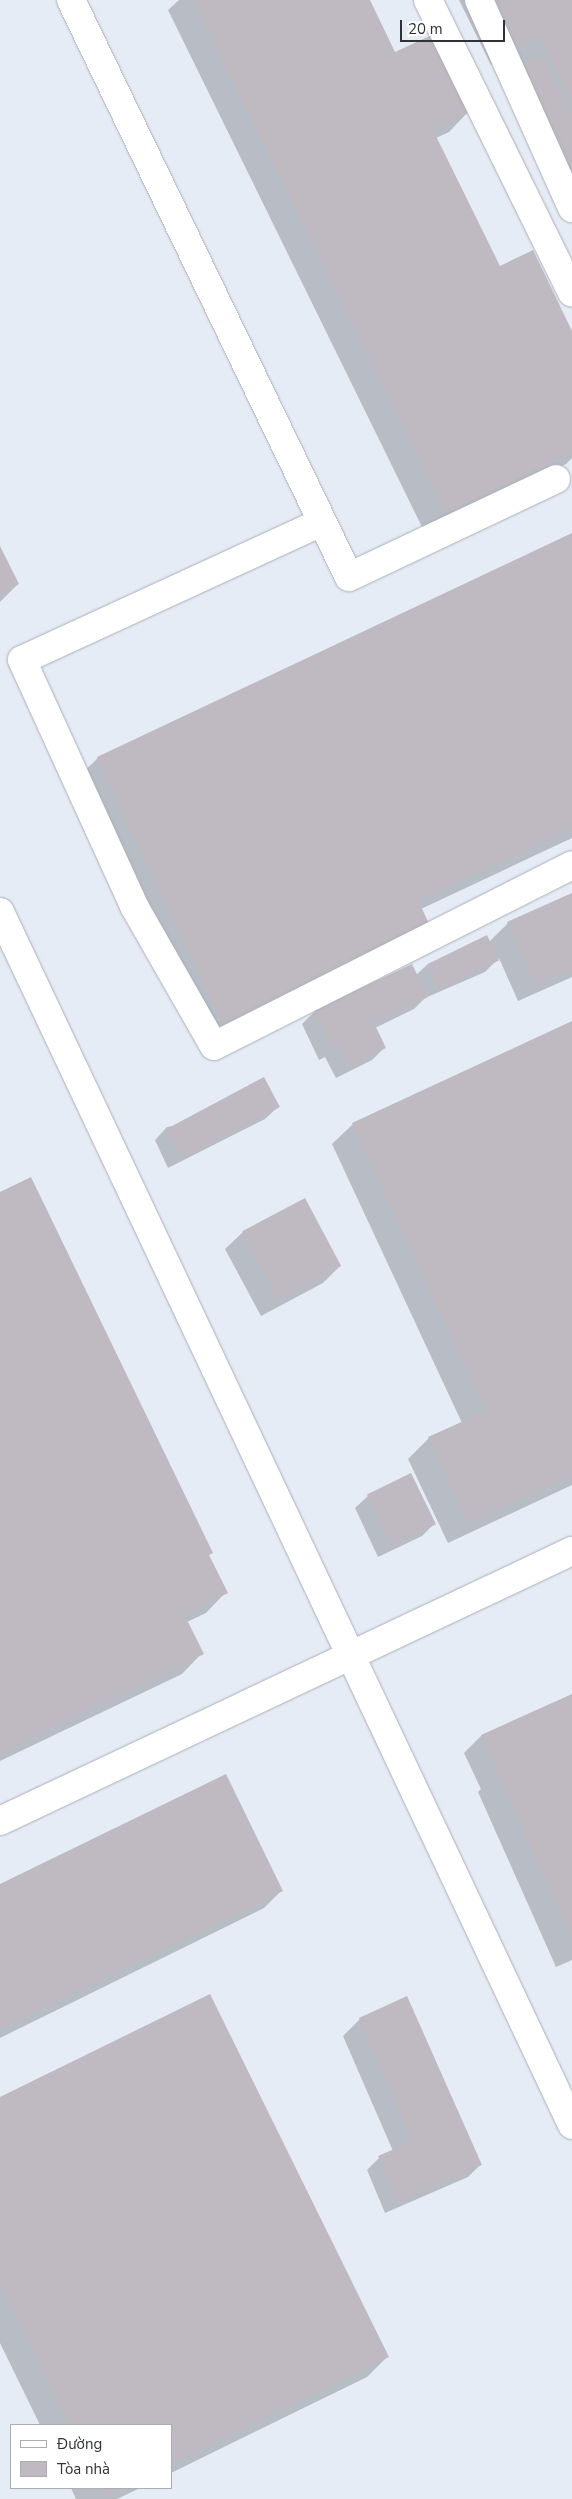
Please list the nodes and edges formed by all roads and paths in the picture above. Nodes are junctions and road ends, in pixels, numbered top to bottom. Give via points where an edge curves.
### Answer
1 (71, 0) edge
2 (428, 0) edge
3 (478, 0) edge
4 (572, 208) edge
5 (572, 293) edge
6 (556, 479) dead end
7 (322, 522) junction
8 (572, 865) edge
9 (0, 912) edge
10 (572, 1551) edge
11 (353, 1657) junction
12 (0, 1821) edge
13 (572, 2125) edge

1 - 7 street
2 - 5 street
3 - 4 street
6 - 7 street via 349,577
7 - 8 street via 22,660 134,906 214,1046
9 - 11 street
10 - 11 street
11 - 12 street
11 - 13 street

